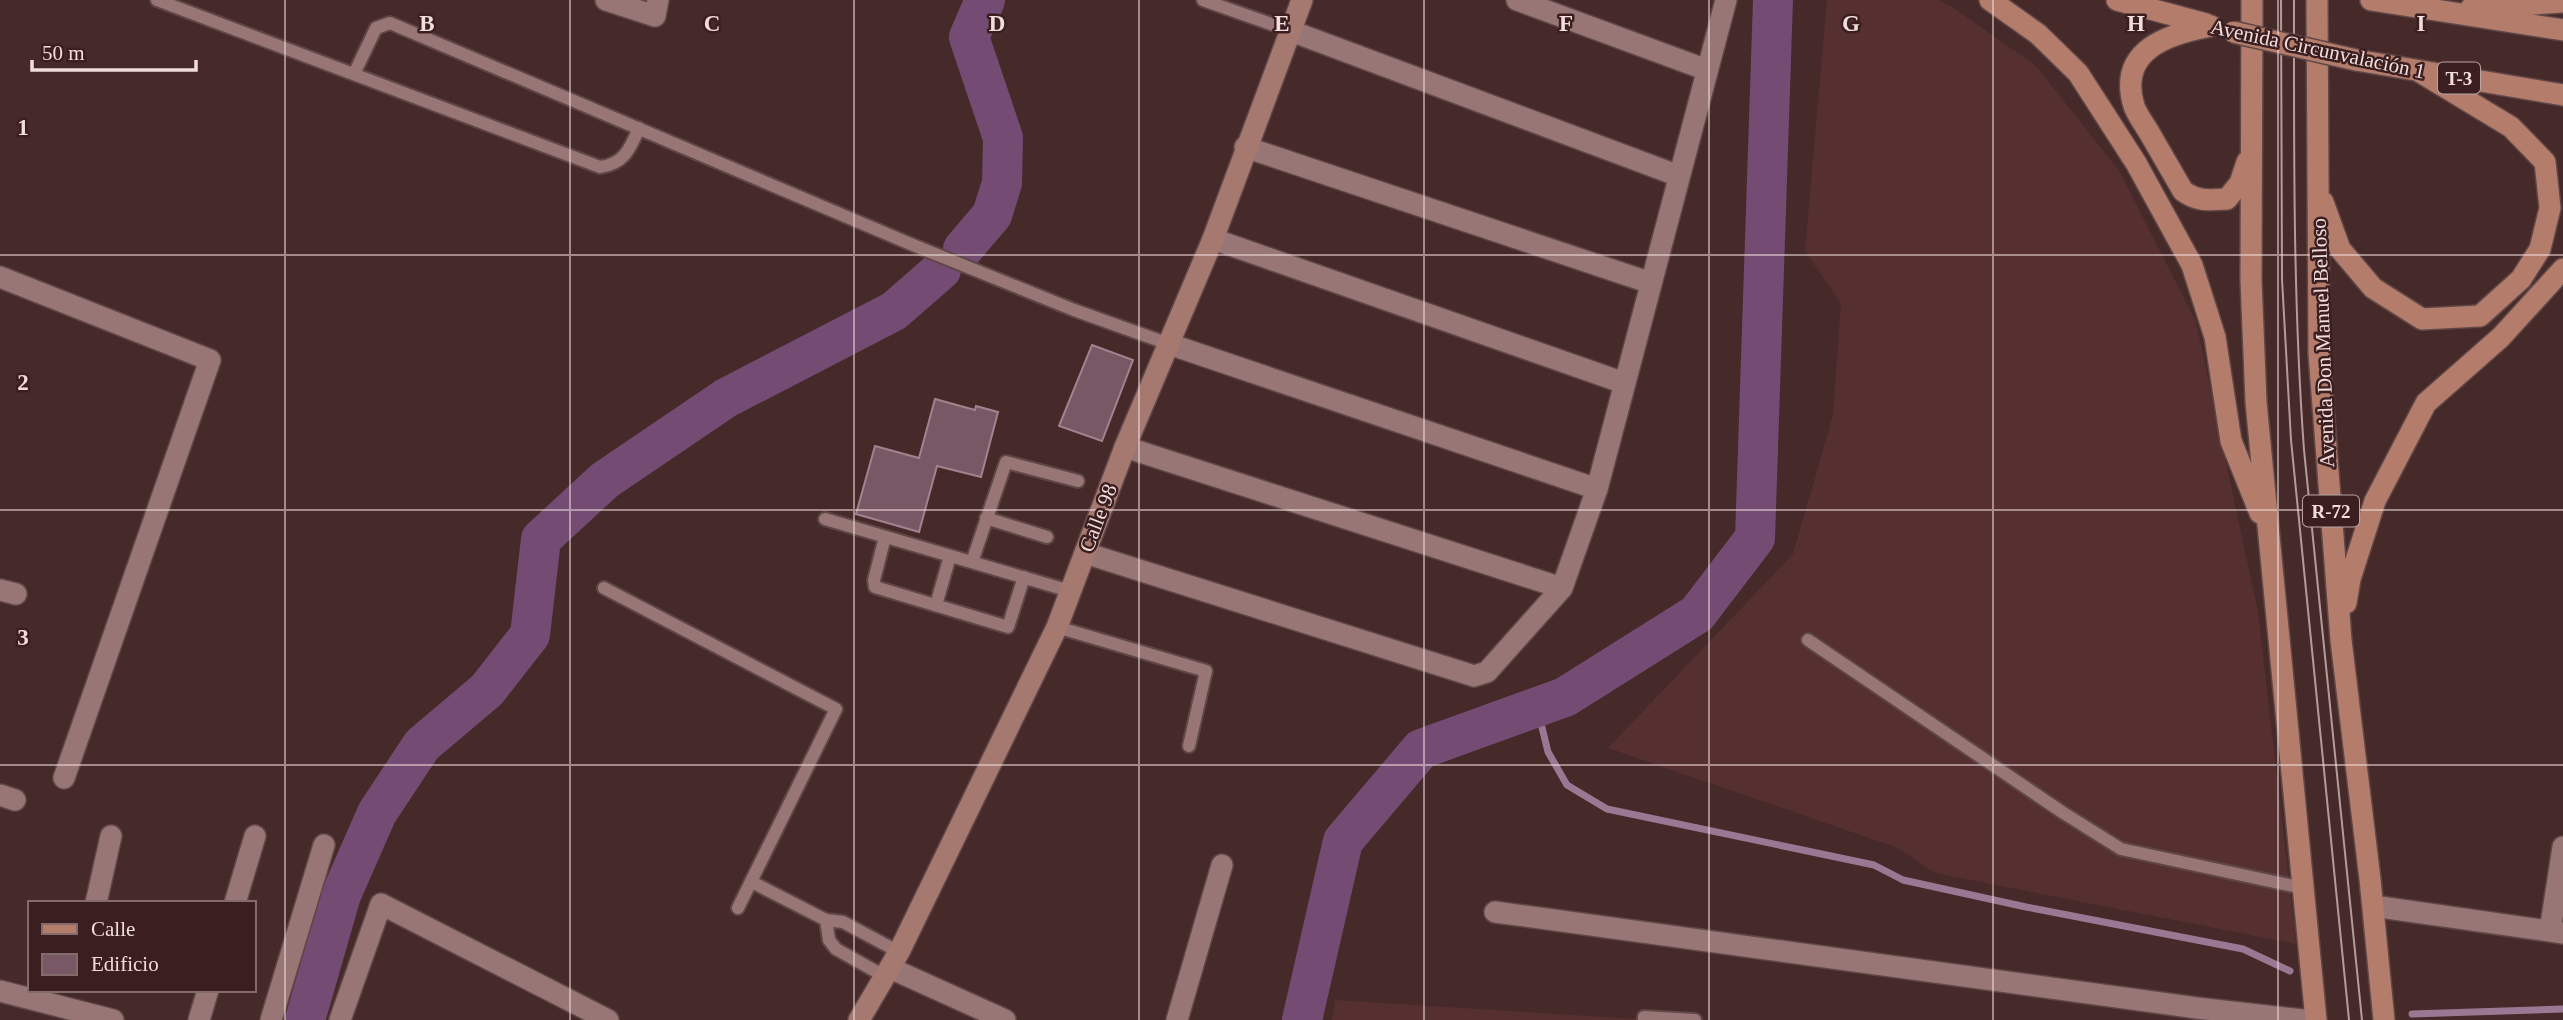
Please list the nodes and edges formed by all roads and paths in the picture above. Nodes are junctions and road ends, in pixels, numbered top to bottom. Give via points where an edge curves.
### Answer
1 (157, 0) edge
2 (606, 0) edge
3 (658, 0) edge
4 (1203, 0) edge
5 (1302, 0) edge
6 (1517, 0) edge
7 (1726, 0) edge
8 (1990, 0) edge
9 (2117, 0) edge
10 (2252, 0) edge
11 (2317, 0) edge
12 (2371, 0) edge
13 (2563, 2) edge
14 (2425, 10) junction
15 (2211, 26) junction
16 (1291, 30) junction
17 (2563, 30) edge
18 (1707, 69) junction
19 (2420, 72) junction
20 (354, 74) junction
21 (2563, 95) edge
22 (639, 128) junction
23 (1245, 148) junction
24 (2250, 150) junction
25 (1679, 176) junction
26 (2317, 185) junction
27 (1213, 239) junction
28 (2563, 269) edge
29 (0, 276) edge
30 (1651, 283) junction
31 (1169, 344) junction
32 (1624, 383) junction
33 (1125, 447) junction
34 (1078, 481) dead end
35 (1597, 489) junction
36 (986, 518) junction
37 (825, 519) dead end
38 (2269, 535) junction
39 (885, 537) junction
40 (1047, 537) dead end
41 (1085, 553) junction
42 (950, 556) junction
43 (972, 562) junction
44 (1024, 577) junction
45 (604, 588) dead end
46 (1562, 588) junction
47 (1070, 591) junction
48 (936, 605) junction
49 (1058, 626) junction
50 (1808, 640) dead end
51 (2341, 640) junction
52 (1189, 746) dead end
53 (65, 778) dead end
54 (111, 836) dead end
55 (255, 836) dead end
56 (324, 845) dead end
57 (2563, 847) edge
58 (1222, 864) dead end
59 (751, 882) junction
60 (2303, 888) junction
61 (96, 901) edge
62 (236, 901) edge
63 (2373, 906) junction
64 (738, 908) dead end
65 (1495, 912) dead end
66 (826, 920) junction
67 (2557, 932) edge
68 (891, 965) junction
69 (0, 991) edge
70 (207, 992) edge
71 (74, 1000) edge
72 (113, 1020) edge
73 (199, 1020) edge
74 (271, 1020) edge
75 (340, 1020) edge
76 (608, 1020) edge
77 (859, 1020) edge
78 (1004, 1020) edge
79 (1177, 1020) edge
80 (1644, 1020) edge
81 (1695, 1020) edge
82 (2303, 1020) edge
83 (2316, 1020) edge
84 (2384, 1020) edge

1 - 20 lane
2 - 3 street via 655,16
4 - 16 lane
5 - 16 street, Calle 98
6 - 18 street
7 - 18 street
8 - 38 main road via 2038,34 2078,73 2136,163 2192,265 2215,338 2231,441
9 - 15 main road, Avenida Circunvalación 1 / T-3
10 - 24 main road
11 - 26 main road, Avenida Don Manuel Belloso / R-72
12 - 14 main road
13 - 14 main road
14 - 17 main road
15 - 19 main road, Avenida Circunvalación 1 / T-3, bridge
15 - 24 main road via 2179,32 2151,46 2137,60 2130,81 2134,107 2183,191 2192,197 2227,199 2240,183
16 - 23 street, Calle 98
16 - 25 street
18 - 25 street
19 - 21 main road, Avenida Circunvalación 1 / T-3
19 - 26 main road via 2511,127 2545,162 2550,208 2540,248 2521,279 2480,316 2422,319 2373,288 2340,249
20 - 22 lane via 600,167 624,159
20 - 22 lane via 376,28 390,23
22 - 31 lane via 913,245
23 - 27 street, Calle 98
23 - 30 street
24 - 38 main road via 2256,402
25 - 30 street
26 - 51 main road, Avenida Don Manuel Belloso / R-72 via 2319,354
27 - 31 street, Calle 98
27 - 32 street
28 - 51 main road via 2501,337 2426,403 2375,501 2350,579
29 - 53 street via 210,360
30 - 32 street
31 - 33 street, Calle 98
31 - 35 street
32 - 35 street
33 - 41 street, Calle 98
33 - 46 street
34 - 36 lane via 1006,462
35 - 46 street
36 - 40 lane
36 - 43 lane
37 - 39 lane
38 - 60 main road
39 - 42 lane
39 - 48 lane via 873,586
41 - 46 street via 1474,676 1487,672
41 - 47 street, Calle 98
42 - 43 lane
42 - 48 lane
43 - 44 lane
44 - 47 lane
44 - 48 lane via 1008,627
45 - 59 lane via 836,709
47 - 49 street, Calle 98
49 - 52 lane via 1206,671
49 - 68 street, Calle 98
50 - 60 lane via 2121,849
51 - 63 main road, Avenida Don Manuel Belloso / R-72
54 - 61 street
55 - 62 street
56 - 74 street
57 - 67 street
58 - 79 street
59 - 64 lane
59 - 66 lane
60 - 83 main road
63 - 67 street
63 - 84 main road, Avenida Don Manuel Belloso / R-72
65 - 82 street
66 - 68 lane via 843,922
66 - 68 lane via 829,940 836,949
68 - 77 street, Calle 98
68 - 78 street
69 - 71 street
70 - 73 street
71 - 72 street
75 - 76 street via 382,904
80 - 81 lane

